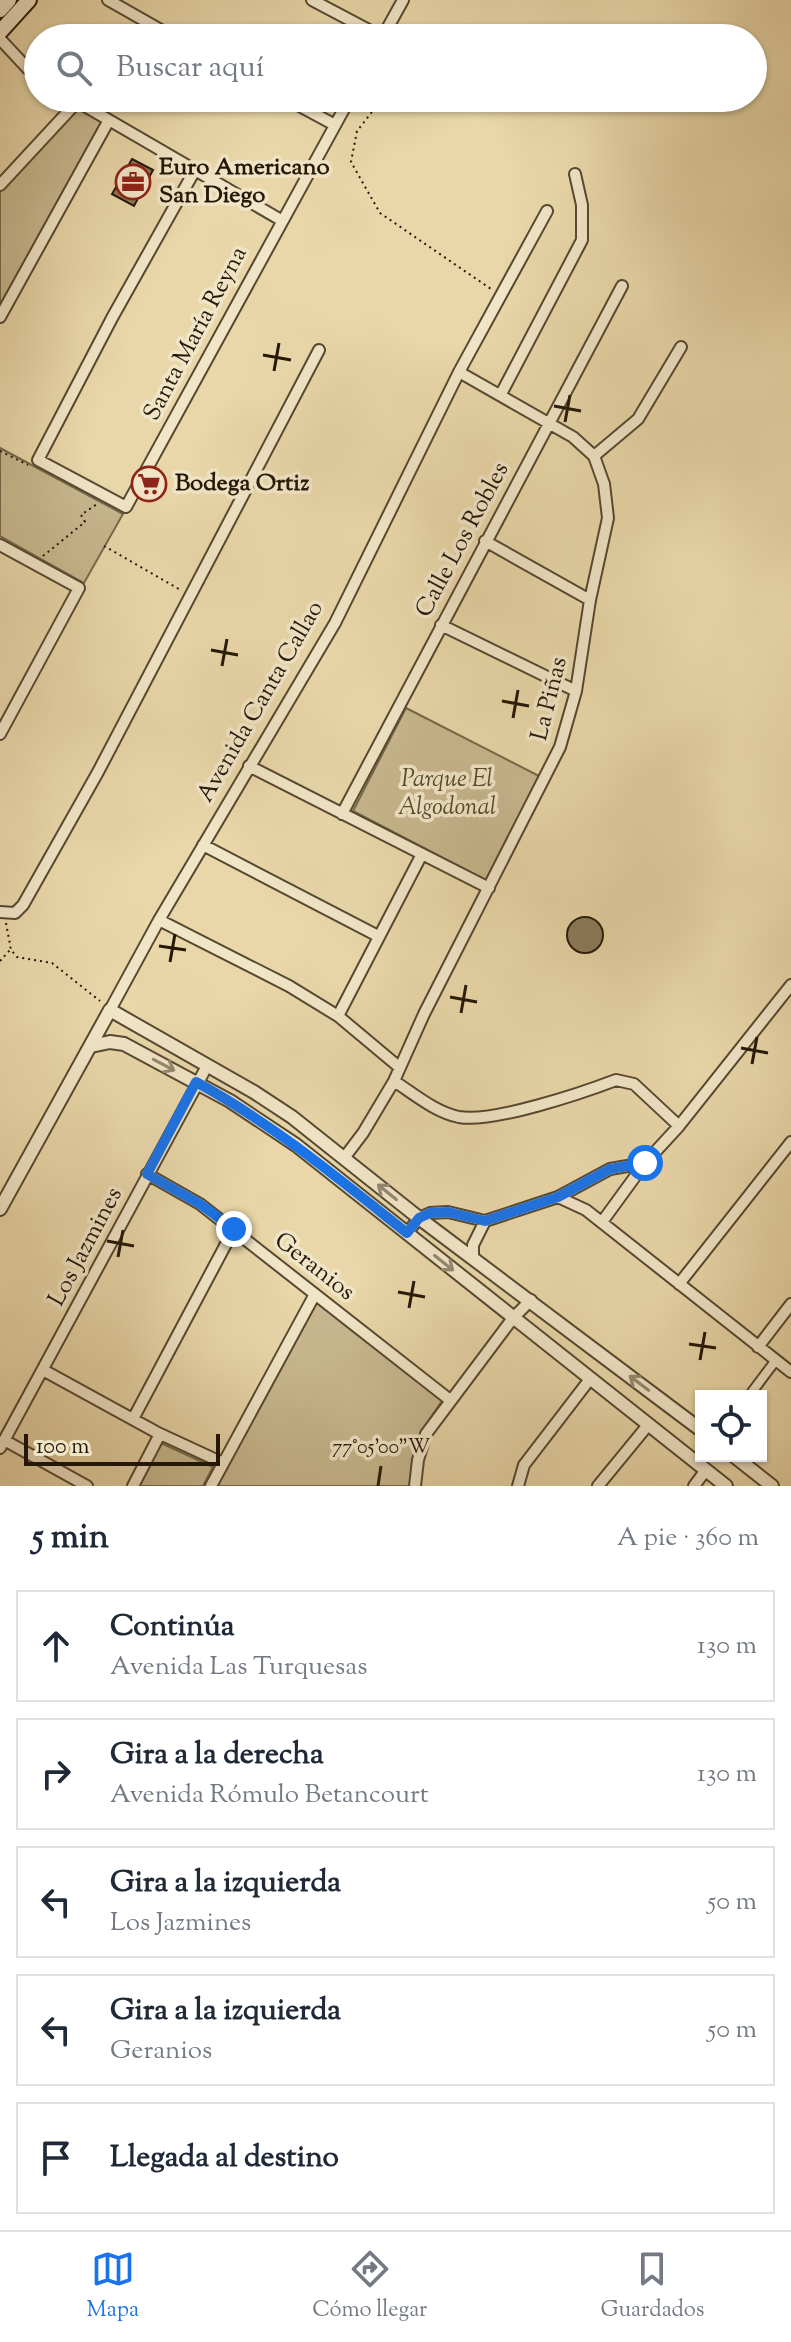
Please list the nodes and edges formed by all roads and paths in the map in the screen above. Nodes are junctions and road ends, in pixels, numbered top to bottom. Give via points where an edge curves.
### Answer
1 (9, 0) edge
2 (29, 0) edge
3 (108, 0) edge
4 (312, 0) edge
5 (403, 0) edge
6 (0, 10) edge
7 (150, 24) edge
8 (356, 24) edge
9 (390, 24) edge
10 (0, 32) edge
11 (0, 39) edge
12 (24, 65) edge
13 (64, 112) edge
14 (95, 112) edge
15 (311, 112) edge
16 (342, 112) edge
17 (372, 112) edge
18 (109, 120) junction
19 (335, 125) junction
20 (195, 170) junction
21 (575, 174) dead end
22 (0, 185) edge
23 (547, 211) dead end
24 (281, 220) junction
25 (622, 286) dead end
26 (501, 295) junction
27 (0, 317) edge
28 (681, 347) dead end
29 (319, 350) dead end
30 (459, 372) junction
31 (501, 394) junction
32 (547, 422) junction
33 (0, 451) edge
34 (594, 456) junction
35 (36, 464) junction
36 (108, 497) junction
37 (485, 541) junction
38 (0, 545) edge
39 (104, 546) dead end
40 (41, 557) dead end
41 (191, 596) junction
42 (590, 600) junction
43 (441, 625) junction
44 (576, 691) junction
45 (0, 734) edge
46 (249, 766) junction
47 (342, 814) junction
48 (203, 845) junction
49 (422, 854) junction
50 (489, 888) junction
51 (2, 913) edge
52 (159, 920) junction
53 (378, 936) junction
54 (11, 950) junction
55 (0, 961) edge
56 (791, 985) edge
57 (110, 1010) junction
58 (338, 1016) junction
59 (91, 1046) junction
60 (207, 1066) junction
61 (399, 1067) junction
62 (394, 1081) junction
63 (196, 1082) junction
64 (679, 1126) junction
65 (791, 1142) edge
66 (344, 1158) junction
67 (645, 1163) junction
68 (147, 1174) junction
69 (558, 1197) junction
70 (0, 1209) edge
71 (419, 1218) junction
72 (485, 1221) junction
73 (602, 1222) junction
74 (234, 1229) junction
75 (407, 1233) junction
76 (473, 1257) junction
77 (679, 1284) junction
78 (315, 1294) junction
79 (531, 1300) junction
80 (791, 1304) edge
81 (513, 1318) junction
82 (758, 1347) junction
83 (776, 1360) junction
84 (43, 1370) junction
85 (791, 1372) edge
86 (590, 1379) junction
87 (754, 1390) edge
88 (450, 1400) junction
89 (133, 1419) junction
90 (648, 1425) junction
91 (695, 1425) edge
92 (160, 1434) junction
93 (2, 1444) edge
94 (742, 1462) edge
95 (223, 1463) junction
96 (706, 1470) junction
97 (87, 1486) edge
98 (133, 1486) edge
99 (211, 1486) edge
100 (415, 1486) edge
101 (518, 1486) edge
102 (598, 1486) edge
103 (694, 1486) edge
104 (726, 1486) edge
105 (772, 1486) edge

1 - 6 main road
2 - 10 main road
3 - 7 street
4 - 8 street
5 - 9 street
11 - 12 street
13 - 22 street
14 - 18 street
15 - 19 street
16 - 19 street, Santa María Reyna
17 - 26 path via 357,131 351,162 380,213
18 - 20 street
18 - 27 street
19 - 24 street, Santa María Reyna
20 - 24 street
20 - 35 street
21 - 31 street via 582,240
23 - 26 street, Avenida Canta Callao
24 - 36 street, Santa María Reyna via 126,507
25 - 32 street, Calle Los Robles
26 - 30 street, Avenida Canta Callao
28 - 34 street via 638,419
29 - 41 street
30 - 31 street
30 - 46 street, Avenida Canta Callao via 335,623
31 - 32 street
32 - 34 street
32 - 37 street, Calle Los Robles
33 - 35 path
34 - 42 street, La Piñas via 608,518
35 - 36 street
36 - 40 path via 81,515 85,522
37 - 42 street
37 - 43 street, Calle Los Robles
38 - 45 street via 79,588
39 - 41 path
41 - 51 street via 23,905 15,913
42 - 44 street, La Piñas
43 - 44 street
43 - 47 street, Calle Los Robles
44 - 50 street, La Piñas via 560,747
46 - 47 street
46 - 48 street, Avenida Canta Callao
47 - 49 street
48 - 52 street, Avenida Canta Callao
48 - 53 street
49 - 50 street
49 - 53 street
50 - 61 street, La Piñas
51 - 54 path
52 - 57 street, Avenida Canta Callao
52 - 58 street
53 - 58 street
54 - 55 path
54 - 57 path via 17,957 52,963
56 - 64 street
57 - 59 street, Avenida Canta Callao
57 - 60 street
58 - 61 street
59 -> 63 street via 124,1044
59 - 70 street, Avenida Canta Callao
60 - 63 street, Los Jazmines
60 - 66 street via 267,1100
61 - 62 street, La Piñas
62 - 64 street via 427,1104 461,1117 483,1117 626,1080
62 - 66 street, La Piñas
63 - 68 street, Los Jazmines
63 - 75 street via 296,1145
64 - 67 street
65 - 77 street
71 -> 66 street
67 - 69 street via 610,1169
67 - 73 street
68 - 74 street, Geranios
68 - 84 street, Los Jazmines
69 - 72 street
69 - 73 street
71 - 72 street via 448,1212
71 - 75 street
71 - 76 street
72 - 76 street
73 - 77 street
74 - 78 street, Geranios
74 - 89 street
75 -> 81 street
76 - 79 street
77 - 82 street
78 - 88 street, Geranios
78 - 95 street
79 - 81 street
91 -> 79 street
80 - 82 street
81 - 86 street
81 - 88 street
82 - 83 street
83 - 85 street
83 - 87 street
84 - 89 street
84 - 93 street, Los Jazmines
86 - 90 street
86 - 101 street via 524,1465
88 - 100 street via 426,1434
89 - 92 street
90 - 96 street
90 - 102 street
92 - 95 street
92 - 98 street
93 - 97 street
94 - 105 street
95 - 99 street
96 - 103 street
96 - 104 street

